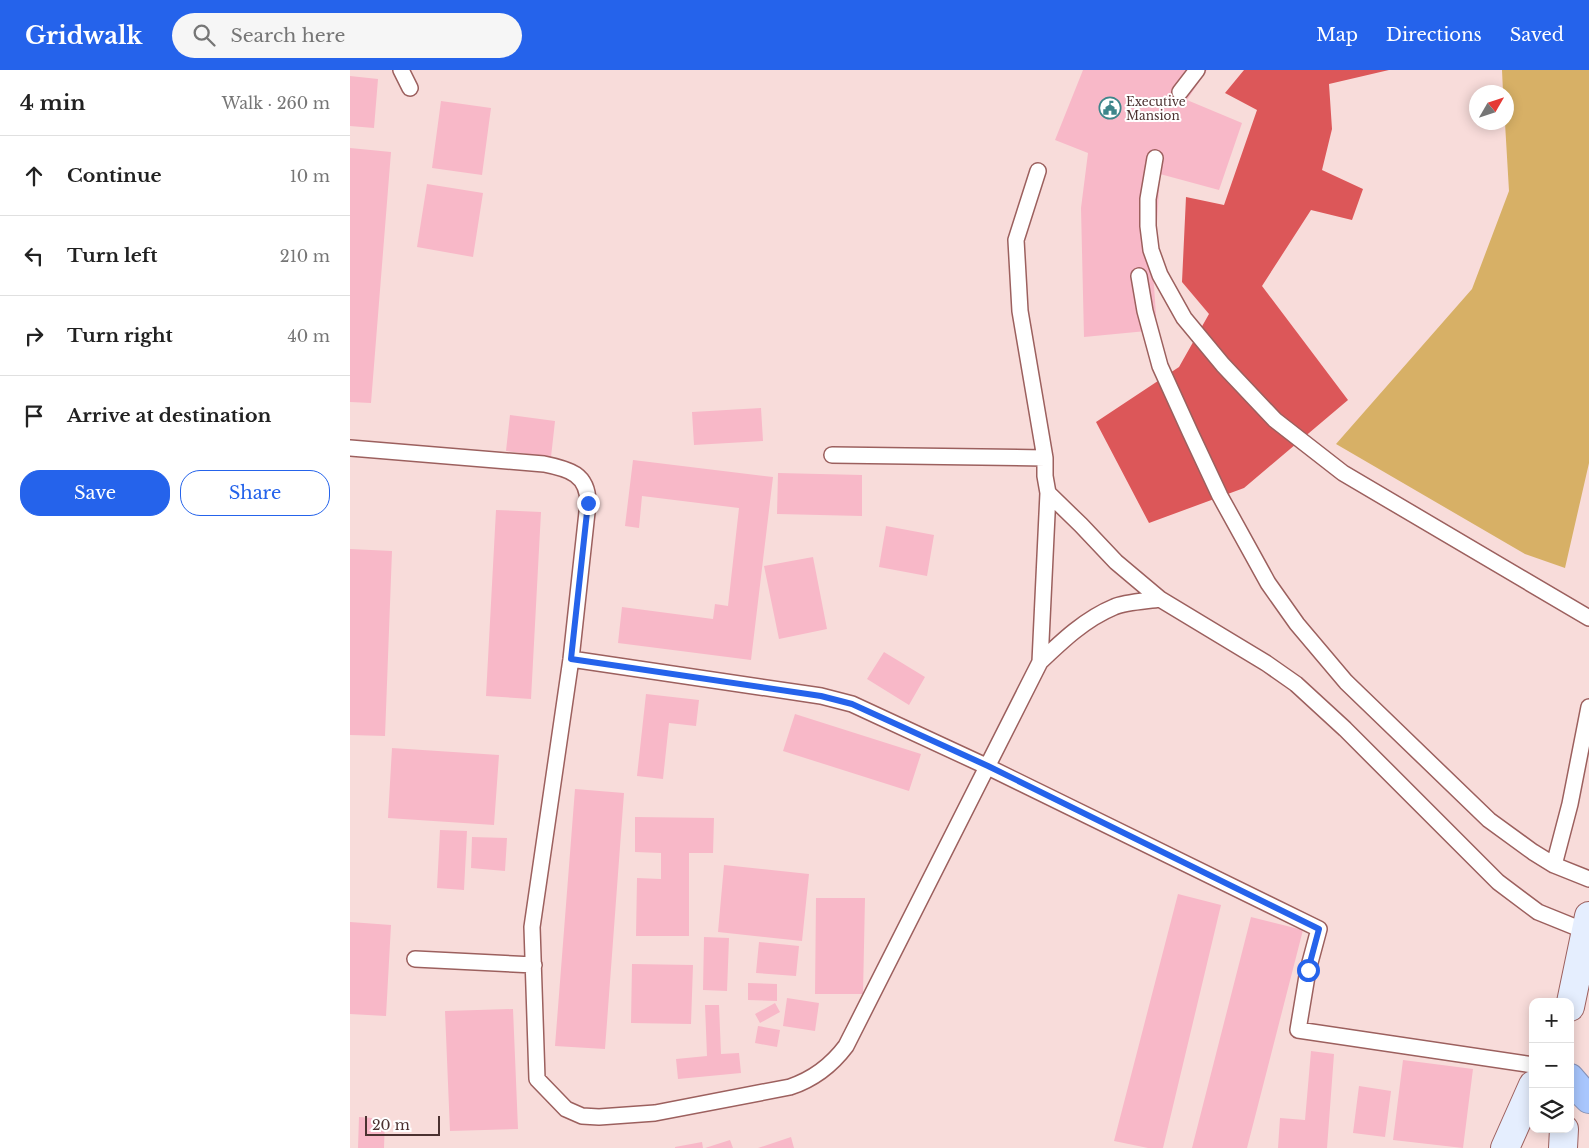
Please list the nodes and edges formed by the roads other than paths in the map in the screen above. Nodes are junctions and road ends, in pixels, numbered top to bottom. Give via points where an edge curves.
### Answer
1 (401, 70) edge
2 (1197, 70) edge
3 (410, 88) dead end
4 (1180, 92) dead end
5 (1155, 158) dead end
6 (1038, 171) dead end
7 (1139, 276) dead end
8 (350, 448) edge
9 (832, 455) dead end
10 (1045, 458) junction
11 (1048, 494) junction
12 (1160, 599) junction
13 (1589, 618) edge
14 (571, 659) junction
15 (1040, 662) junction
16 (1589, 707) edge
17 (988, 766) junction
18 (1554, 865) junction
19 (1589, 879) edge
20 (1587, 924) edge
21 (415, 959) dead end
22 (534, 965) junction
23 (1572, 998) edge
24 (1529, 1064) edge
25 (1574, 1083) edge
26 (1532, 1088) edge
27 (1589, 1099) edge
28 (1564, 1133) edge
29 (1505, 1148) edge
30 (1563, 1148) edge

1 - 3 lane
2 - 4 lane
5 - 13 lane via 1148,199 1151,250 1160,275 1184,318 1223,365 1275,420 1343,473
6 - 10 lane via 1016,240 1020,311
7 - 18 lane via 1160,366 1220,496 1268,583 1297,624 1346,682 1489,820
8 - 14 lane via 544,464 579,477 585,484 588,503
9 - 10 lane
10 - 11 lane
11 - 12 lane via 1116,562
11 - 15 lane
12 - 15 lane via 1115,606 1086,622
12 - 20 lane via 1296,684 1498,882 1538,912
14 - 17 lane via 836,699
14 - 22 lane via 532,927
15 - 17 lane
16 - 18 lane
17 - 22 lane via 846,1046 824,1071 801,1084 655,1113 582,1116 566,1109 537,1079
17 - 24 lane via 1319,929 1298,1030
18 - 19 lane
20 - 23 main road
21 - 22 lane
25 - 27 highway
26 - 29 main road
28 - 30 main road

